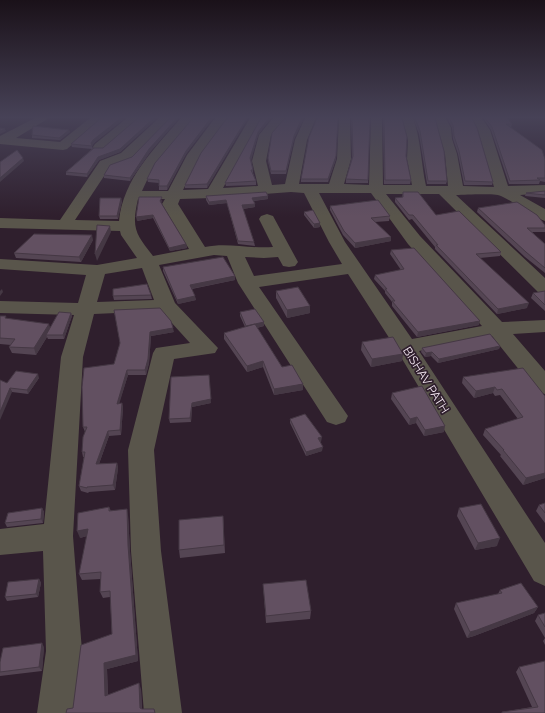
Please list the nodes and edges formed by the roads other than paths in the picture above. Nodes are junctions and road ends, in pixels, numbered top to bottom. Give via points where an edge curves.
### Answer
1 (131, 151) edge
2 (159, 151) edge
3 (195, 151) edge
4 (236, 151) edge
5 (261, 151) edge
6 (301, 151) edge
7 (344, 151) edge
8 (377, 151) edge
9 (414, 151) edge
10 (450, 151) edge
11 (490, 151) edge
12 (300, 188) junction
13 (266, 189) junction
14 (335, 189) junction
15 (545, 189) edge
16 (376, 190) junction
17 (449, 190) junction
18 (420, 191) junction
19 (502, 192) junction
20 (212, 194) junction
21 (132, 195) junction
22 (174, 195) junction
23 (545, 216) edge
24 (267, 219) dead end
25 (0, 223) edge
26 (64, 225) junction
27 (127, 226) junction
28 (234, 251) junction
29 (283, 251) junction
30 (200, 252) junction
31 (149, 262) junction
32 (0, 264) edge
33 (353, 268) junction
34 (97, 270) junction
35 (296, 276) junction
36 (247, 283) junction
37 (545, 288) edge
38 (166, 304) junction
39 (0, 307) edge
40 (85, 309) junction
41 (545, 326) edge
42 (497, 330) junction
43 (406, 347) junction
44 (545, 386) edge
45 (336, 416) dead end
46 (58, 536) junction
47 (0, 542) edge
48 (545, 571) edge
49 (56, 713) edge
50 (163, 713) edge

1 - 26 street via 106,164
2 - 21 street via 148,164
3 - 22 street
4 - 20 street
5 - 13 street via 259,161
6 - 12 street
7 - 14 street
8 - 16 street
9 - 18 street
10 - 17 street
11 - 19 street
12 - 13 street
12 - 14 street
12 - 33 street, BISHAV PATH
13 - 20 street
14 - 16 street
15 - 19 street
16 - 18 street
16 - 42 street via 414,240
17 - 18 street
17 - 19 street
17 - 37 street
19 - 23 street via 532,206
20 - 22 street
21 - 22 street
21 - 27 street
22 - 30 street via 170,204
24 - 29 street
25 - 26 street
26 - 27 street
27 - 31 street via 129,235
28 - 29 street
28 - 30 street
28 - 36 street
29 - 35 street
30 - 31 street
31 - 34 street
31 - 38 street
32 - 34 street
33 - 35 street
33 - 43 street, BISHAV PATH
34 - 40 street
35 - 36 street
36 - 45 street
38 - 40 street
38 - 50 street via 207,348 164,353 141,450 146,551
39 - 40 street
40 - 46 street via 72,357
41 - 42 street
42 - 43 street
42 - 44 street
43 - 48 street, BISHAV PATH
46 - 47 street
46 - 49 street via 64,651

